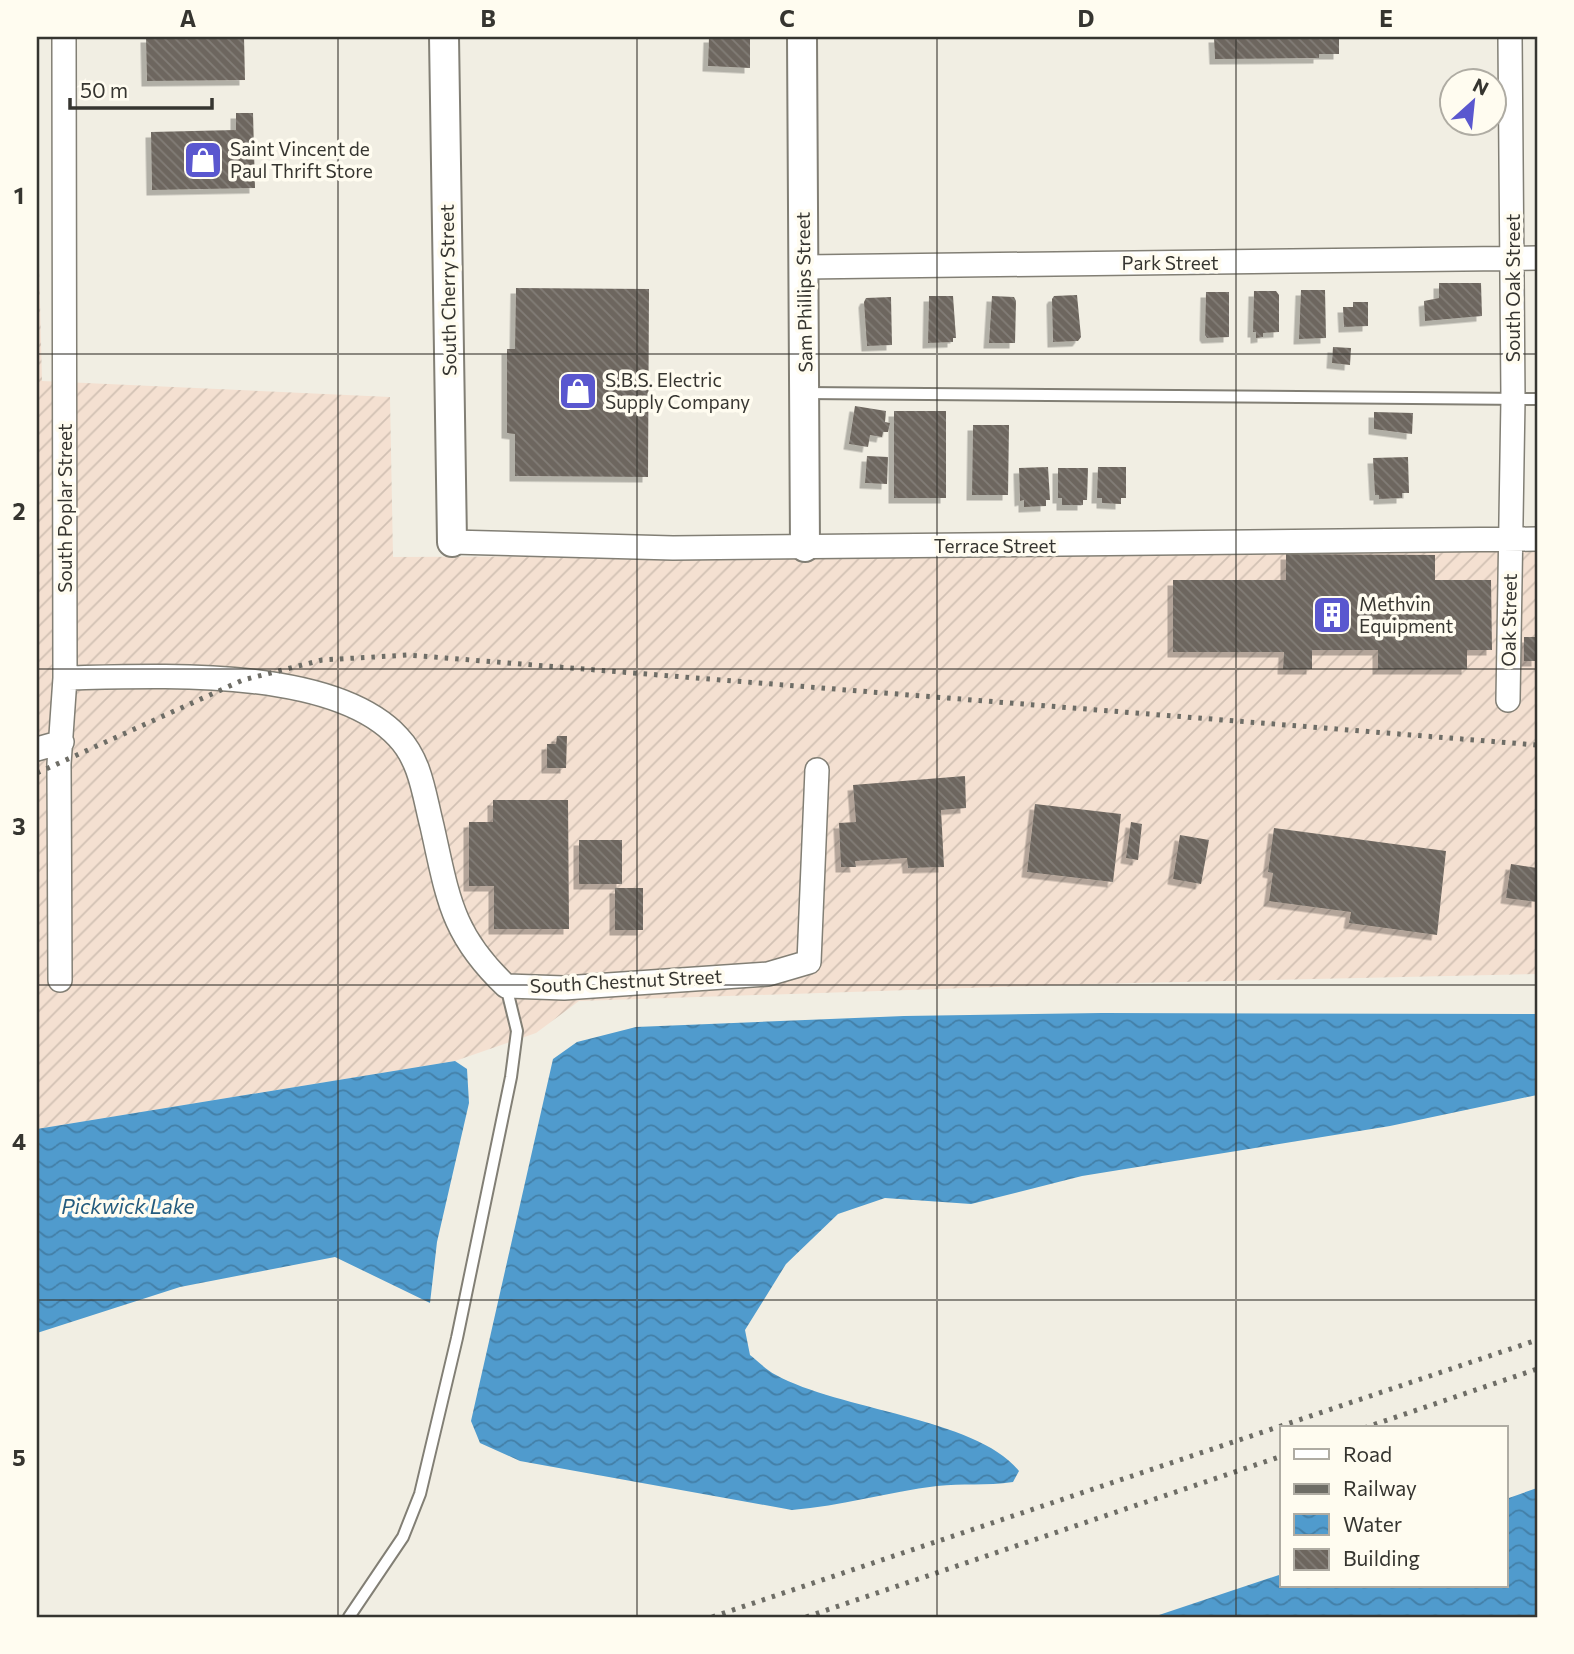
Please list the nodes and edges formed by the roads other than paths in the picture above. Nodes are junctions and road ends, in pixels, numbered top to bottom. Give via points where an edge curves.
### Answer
1 (64, 37) edge
2 (444, 37) edge
3 (803, 37) edge
4 (1510, 37) edge
5 (1514, 258) junction
6 (1537, 258) edge
7 (803, 267) junction
8 (805, 393) junction
9 (1513, 399) junction
10 (1537, 399) edge
11 (1510, 539) junction
12 (1537, 539) edge
13 (452, 542) joint
14 (805, 547) junction
15 (65, 678) junction
16 (1508, 700) dead end
17 (62, 742) junction
18 (37, 749) edge
19 (817, 769) dead end
20 (60, 980) dead end
21 (506, 986) junction
22 (349, 1617) edge

1 - 15 street, South Poplar Street
2 - 13 street, South Cherry Street
3 - 7 street, Sam Phillips Street
4 - 5 street, South Oak Street
5 - 6 street, Park Street
5 - 7 street, Park Street
5 - 9 street, South Oak Street
7 - 8 street, Sam Phillips Street
8 - 9 lane
8 - 14 street, Sam Phillips Street
9 - 10 lane
9 - 11 street, South Oak Street
11 - 12 street, Terrace Street
11 - 14 street, Terrace Street
11 - 16 street, Oak Street
13 - 14 street, Terrace Street
15 - 17 street, South Poplar Street
15 - 21 street, South Chestnut Street via 243,681 300,689 364,709 399,738 418,768 454,919 480,961
17 - 18 street
17 - 20 street, South Poplar Street
19 - 21 street, South Chestnut Street via 809,962 768,974 564,988
21 - 22 lane via 517,1031 511,1077 444,1398 413,1516 379,1577

